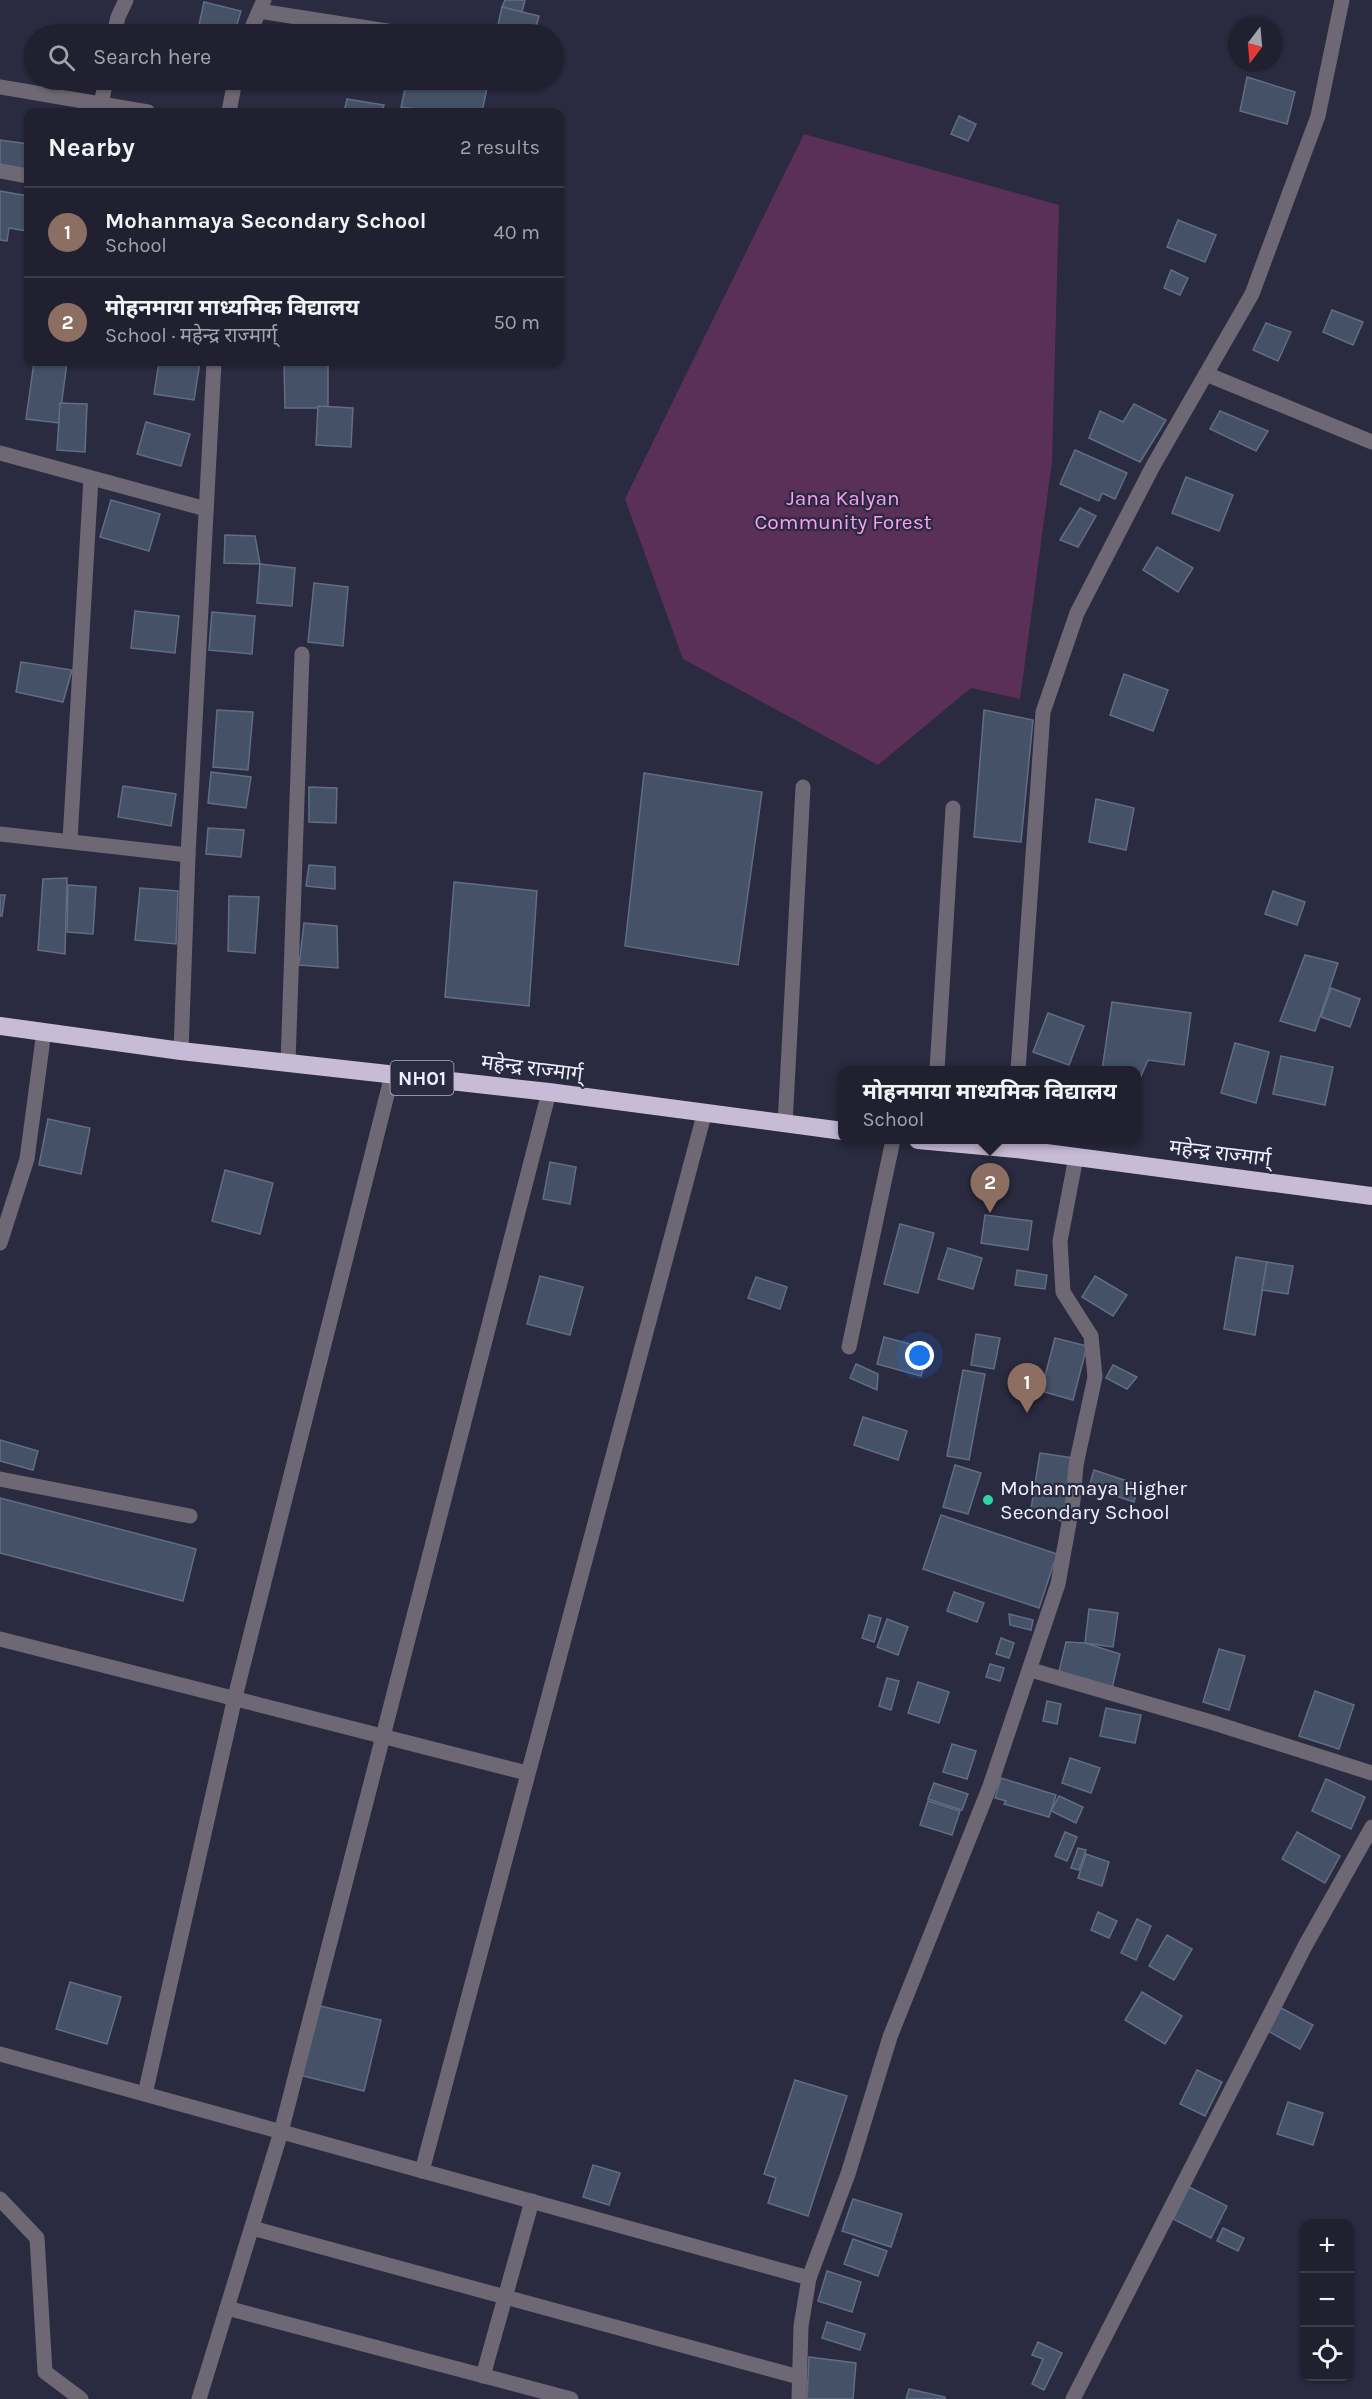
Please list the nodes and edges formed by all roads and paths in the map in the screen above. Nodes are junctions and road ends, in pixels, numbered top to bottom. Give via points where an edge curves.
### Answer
1 (126, 0) edge
2 (1342, 0) edge
3 (262, 5) edge
4 (116, 24) edge
5 (253, 24) edge
6 (356, 24) edge
7 (0, 87) edge
8 (104, 90) edge
9 (233, 90) edge
10 (101, 104) junction
11 (124, 108) edge
12 (230, 108) edge
13 (0, 171) edge
14 (24, 175) edge
15 (214, 366) edge
16 (1206, 374) junction
17 (1372, 442) edge
18 (0, 453) edge
19 (91, 478) junction
20 (206, 509) junction
21 (302, 654) dead end
22 (803, 787) dead end
23 (953, 808) dead end
24 (0, 834) edge
25 (70, 840) junction
26 (188, 855) junction
27 (0, 1026) edge
28 (44, 1031) junction
29 (181, 1051) junction
30 (288, 1064) junction
31 (937, 1066) edge
32 (1018, 1066) edge
33 (392, 1075) junction
34 (549, 1092) junction
35 (704, 1115) junction
36 (785, 1124) junction
37 (838, 1130) edge
38 (893, 1144) edge
39 (1016, 1144) edge
40 (1076, 1157) junction
41 (1372, 1196) edge
42 (0, 1243) edge
43 (849, 1347) dead end
44 (0, 1479) edge
45 (190, 1516) dead end
46 (0, 1639) edge
47 (1031, 1670) junction
48 (235, 1697) junction
49 (383, 1736) junction
50 (527, 1773) junction
51 (1372, 1773) edge
52 (1372, 1827) edge
53 (0, 2054) edge
54 (146, 2094) junction
55 (281, 2132) junction
56 (422, 2170) junction
57 (0, 2199) edge
58 (532, 2201) junction
59 (252, 2228) junction
60 (809, 2278) junction
61 (504, 2296) junction
62 (227, 2308) junction
63 (483, 2376) junction
64 (800, 2377) junction
65 (81, 2399) edge
66 (199, 2399) edge
67 (572, 2399) edge
68 (799, 2399) edge
69 (1073, 2399) edge

1 - 4 street
2 - 16 street via 1318,116 1252,294
3 - 5 street
3 - 6 street
7 - 10 street
8 - 10 street
9 - 12 street
10 - 11 street
13 - 14 street
15 - 20 street
16 - 17 street
16 - 32 street via 1077,613 1043,712
18 - 19 street
19 - 20 street
19 - 25 street
20 - 26 street
21 - 30 street
22 - 36 street
23 - 31 street
24 - 25 street
25 - 26 street
26 - 29 street
27 - 28 highway, महेन्द्र राज्मार्ग् / NH01
28 - 29 highway, महेन्द्र राज्मार्ग् / NH01
28 - 42 street via 27,1159
29 - 30 highway, महेन्द्र राज्मार्ग् / NH01
30 - 33 highway, महेन्द्र राज्मार्ग् / NH01
33 - 34 highway, महेन्द्र राज्मार्ग् / NH01
33 - 48 street
34 - 35 highway, महेन्द्र राज्मार्ग् / NH01
34 - 49 street
35 - 36 highway, महेन्द्र राज्मार्ग् / NH01
35 - 50 street
36 - 37 highway, महेन्द्र राज्मार्ग् / NH01
38 - 43 street
39 - 40 highway, महेन्द्र राज्मार्ग्
40 - 41 highway, महेन्द्र राज्मार्ग्
40 - 47 street via 1060,1241 1063,1292 1091,1336 1095,1377 1076,1465 1058,1584
44 - 45 street
46 - 48 street
47 - 51 street
47 - 60 street via 990,1786 890,2037 848,2174
48 - 49 street
48 - 54 street
49 - 50 street
49 - 55 street
50 - 56 street
52 - 69 street via 1305,1946
53 - 54 street
54 - 55 street
55 - 56 street
55 - 59 street
56 - 58 street
57 - 65 street via 37,2238 45,2372
58 - 60 street
58 - 61 street
59 - 61 street
59 - 62 street
60 - 64 street via 801,2326
61 - 63 street
61 - 64 street
62 - 63 street
62 - 66 street
63 - 67 street
64 - 68 street

